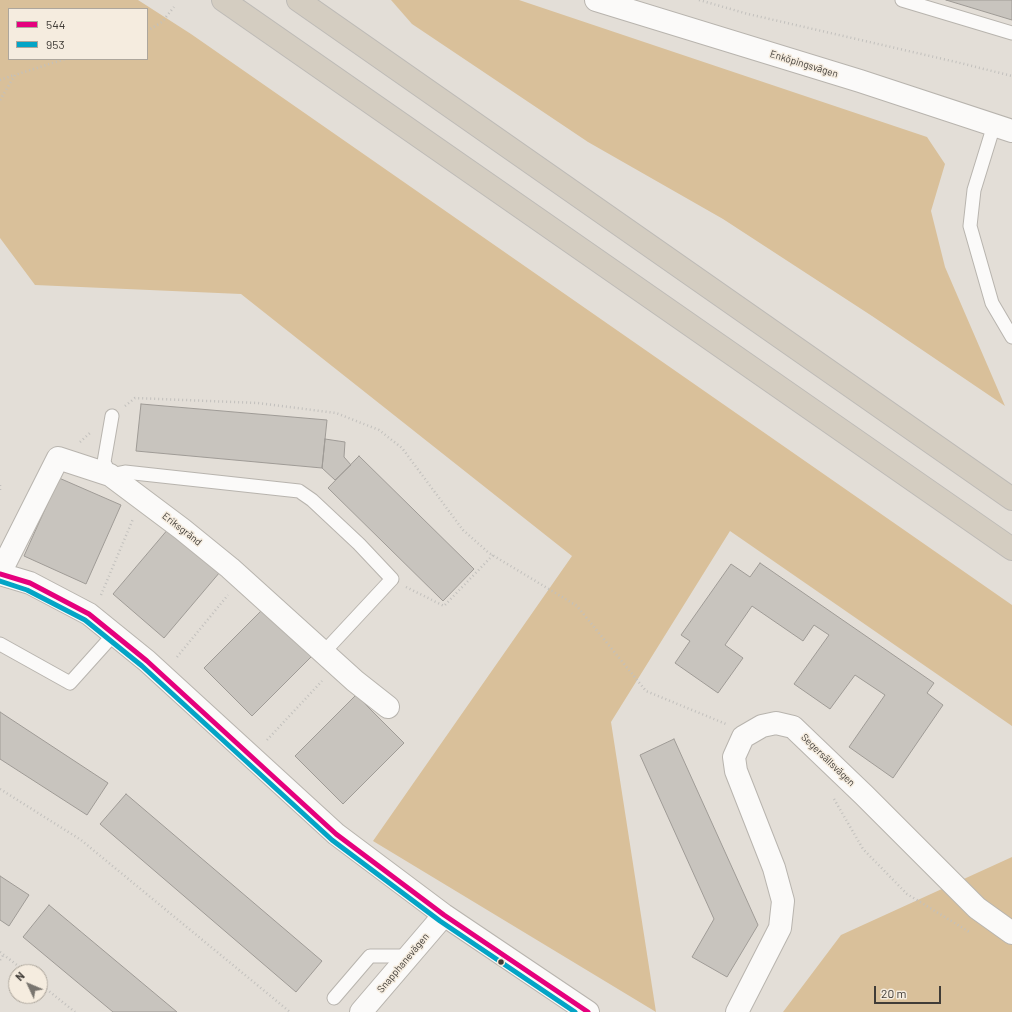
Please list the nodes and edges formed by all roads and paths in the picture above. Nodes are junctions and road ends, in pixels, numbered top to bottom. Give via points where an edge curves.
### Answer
1 (223, 0) edge
2 (298, 0) edge
3 (596, 0) edge
4 (698, 0) edge
5 (902, 0) edge
6 (174, 7) dead end
7 (148, 30) edge
8 (1012, 33) edge
9 (62, 60) edge
10 (15, 75) junction
11 (1012, 76) edge
12 (0, 80) edge
13 (0, 100) edge
14 (1003, 128) edge
15 (1012, 337) edge
16 (112, 416) junction
17 (58, 458) junction
18 (110, 475) junction
19 (0, 485) edge
20 (0, 491) edge
21 (142, 498) junction
22 (1012, 498) edge
23 (1012, 549) edge
24 (493, 555) junction
25 (0, 573) edge
26 (241, 578) junction
27 (392, 579) junction
28 (100, 600) dead end
29 (114, 634) junction
30 (0, 644) edge
31 (331, 658) junction
32 (174, 660) dead end
33 (388, 707) dead end
34 (749, 733) junction
35 (263, 744) dead end
36 (0, 789) edge
37 (831, 794) dead end
38 (444, 914) junction
39 (1012, 933) edge
40 (971, 934) dead end
41 (0, 952) edge
42 (4, 954) junction
43 (409, 956) junction
44 (0, 960) edge
45 (16, 964) edge
46 (48, 990) edge
47 (334, 998) dead end
48 (75, 1012) edge
49 (290, 1012) edge
50 (361, 1012) edge
51 (588, 1012) edge
52 (737, 1012) edge

1 - 23 highway
2 - 22 highway
3 - 14 street, Enköpingsvägen
4 - 11 path
5 - 8 lane
6 - 7 path via 162,22
9 - 10 path
10 - 12 path
10 - 13 path
14 - 15 lane via 974,190 970,226 992,303
16 - 17 path
16 - 18 lane via 104,462
16 - 24 path via 135,398 258,403 336,413 379,430 402,448 462,530
17 - 18 street, Eriksgränd
17 - 25 street
18 - 21 street, Eriksgränd
18 - 27 lane via 125,472 299,491 359,544
19 - 20 path
21 - 26 street, Eriksgränd
21 - 28 path
24 - 27 path via 444,606
24 - 34 path via 577,606 646,691
25 - 29 street via 30,583 63,600 89,614
26 - 31 street, Eriksgränd
26 - 32 path
27 - 31 lane
29 - 30 lane via 70,683
29 - 38 street via 147,661 336,834
31 - 33 street, Eriksgränd
31 - 35 path
34 - 39 street, Segersällsvägen via 762,726 776,723 794,727 977,908
34 - 52 street via 743,737 734,757 736,771 774,868 783,902 780,928
36 - 49 path via 81,840
37 - 40 path via 862,849 907,894
38 - 43 street, Snapphanevägen
38 - 51 street
41 - 42 path
42 - 44 path
42 - 45 path
43 - 47 lane via 370,956
43 - 50 street, Snapphanevägen
46 - 48 path

